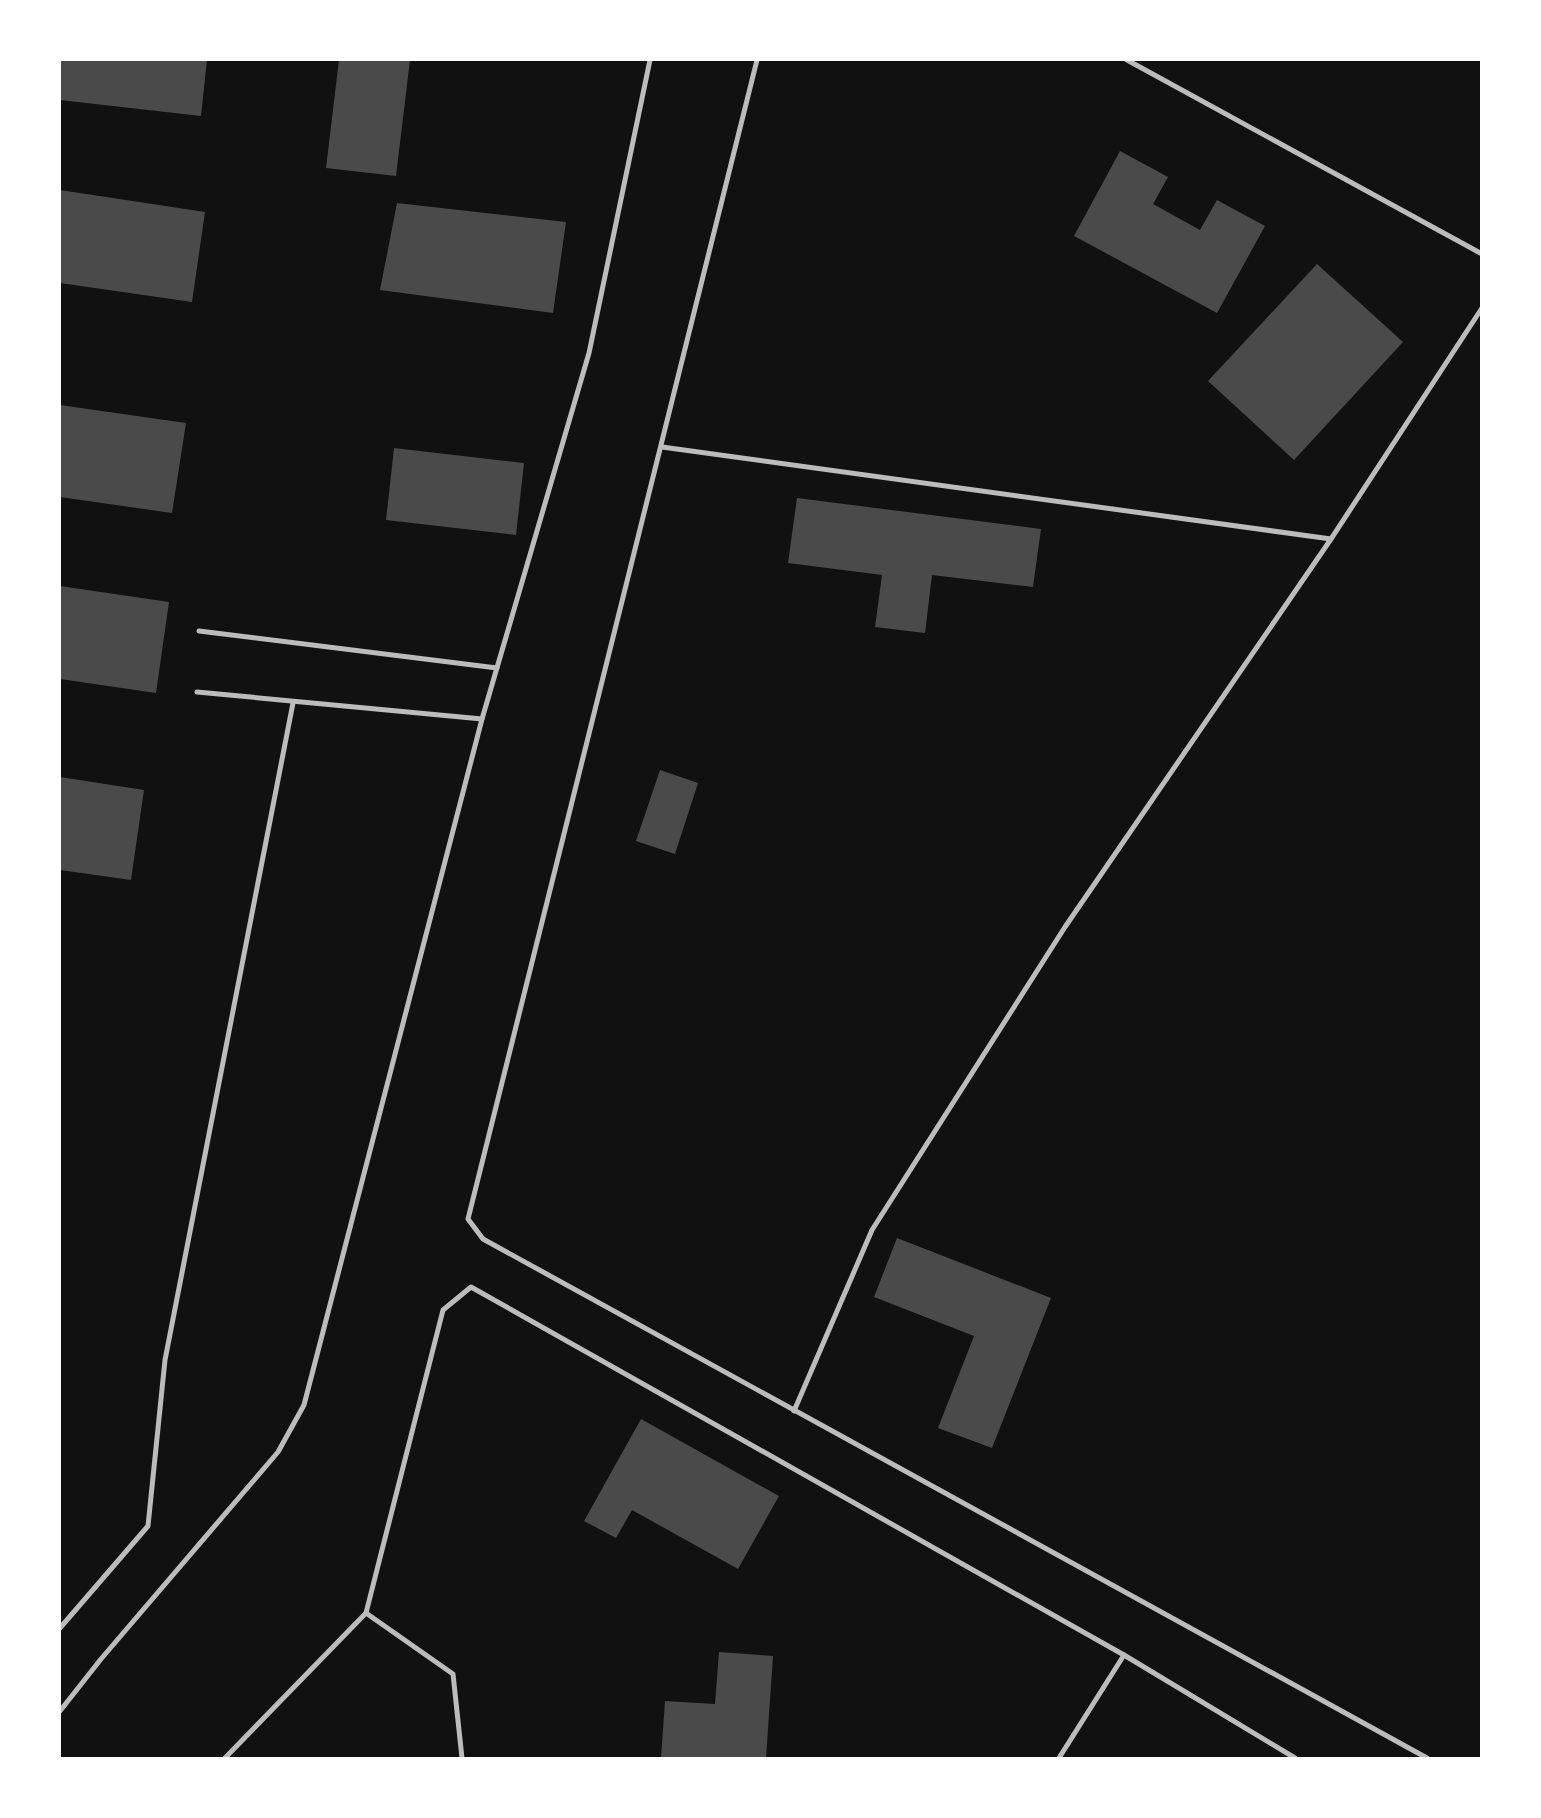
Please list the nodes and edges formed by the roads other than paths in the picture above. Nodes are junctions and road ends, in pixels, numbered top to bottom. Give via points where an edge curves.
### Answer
1 (650, 60) edge
2 (757, 60) edge
3 (1127, 60) edge
4 (1482, 254) edge
5 (1482, 308) edge
6 (662, 447) junction
7 (1331, 538) junction
8 (199, 631) dead end
9 (497, 668) junction
10 (197, 692) dead end
11 (293, 703) junction
12 (482, 719) junction
13 (794, 1411) junction
14 (366, 1613) junction
15 (60, 1629) edge
16 (1124, 1655) junction
17 (60, 1711) edge
18 (225, 1759) edge
19 (462, 1759) edge
20 (1059, 1759) edge
21 (1295, 1759) edge
22 (1427, 1759) edge

1 - 9 lane via 589,353
2 - 6 lane
3 - 4 lane
5 - 7 lane
6 - 7 lane
6 - 13 lane via 468,1219 483,1239
7 - 13 lane via 1065,927 872,1230
8 - 9 lane
9 - 12 lane
10 - 11 lane
11 - 12 lane
11 - 15 lane via 165,1360 148,1526
12 - 17 lane via 304,1405 278,1452
13 - 22 lane
14 - 16 lane via 443,1310 471,1287
14 - 18 lane
14 - 19 lane via 453,1674
16 - 20 lane
16 - 21 lane

